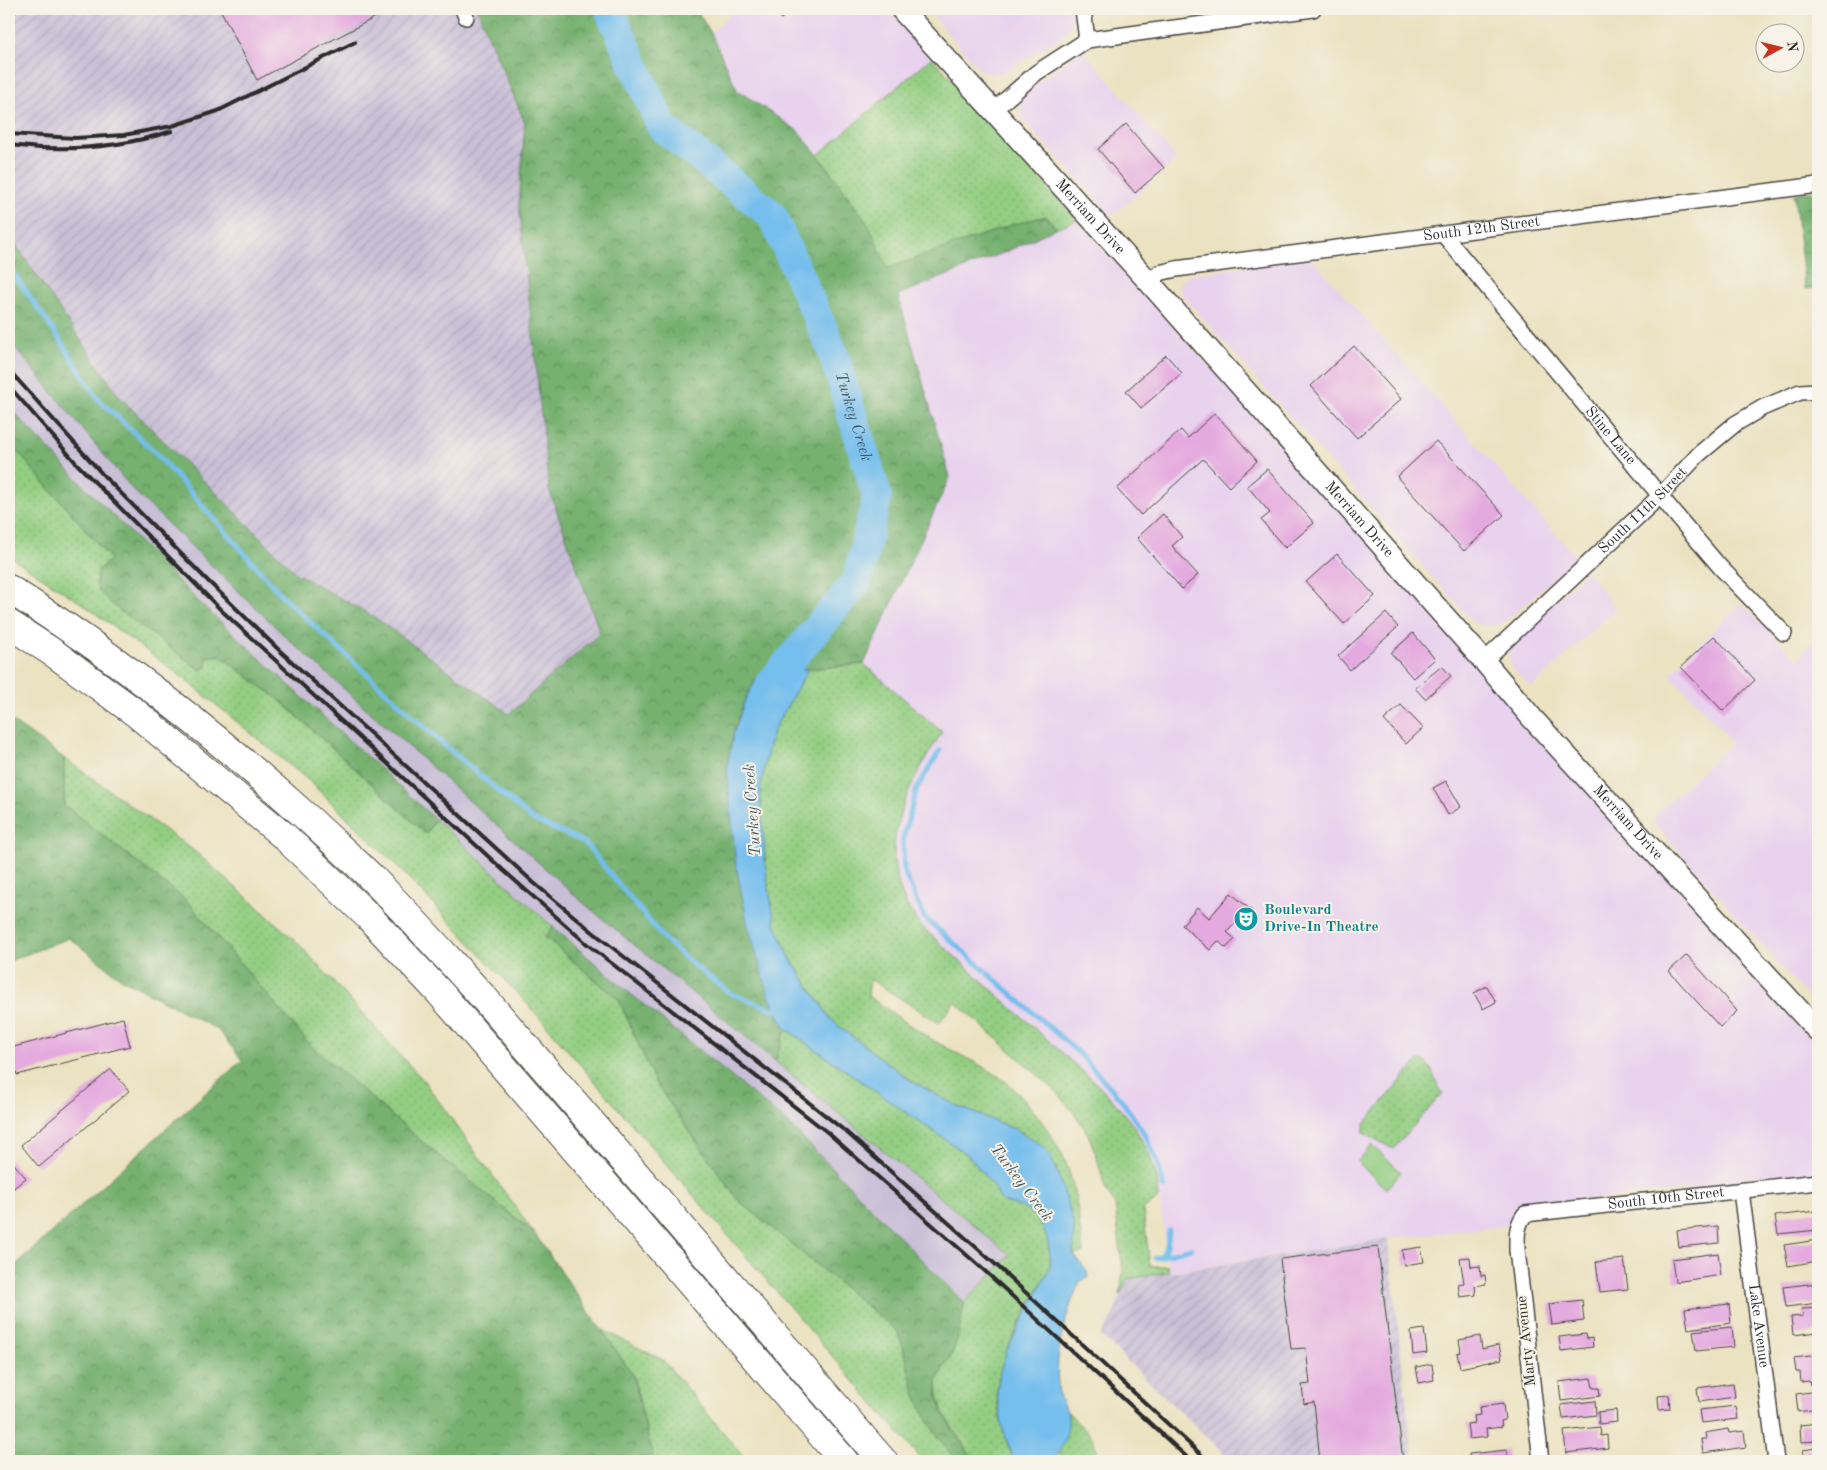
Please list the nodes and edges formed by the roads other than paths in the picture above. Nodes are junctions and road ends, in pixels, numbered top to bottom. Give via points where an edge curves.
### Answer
1 (901, 9) edge
2 (1083, 9) edge
3 (1313, 9) edge
4 (1087, 40) junction
5 (993, 111) junction
6 (1818, 185) edge
7 (1443, 234) junction
8 (1150, 283) junction
9 (1818, 391) edge
10 (1661, 495) junction
11 (9, 589) edge
12 (9, 624) edge
13 (1784, 633) dead end
14 (1484, 661) junction
15 (1818, 1031) edge
16 (1818, 1182) edge
17 (1741, 1191) junction
18 (1519, 1222) joint
19 (844, 1461) edge
20 (883, 1461) edge
21 (1541, 1461) edge
22 (1776, 1461) edge

1 - 5 main road, Merriam Drive
2 - 4 street
3 - 4 street
4 - 5 street via 1036,73
5 - 8 main road, Merriam Drive
6 - 7 street, South 12th Street
7 - 8 street, South 12th Street via 1176,269 1159,273
7 - 10 street, Stine Lane
8 - 14 main road, Merriam Drive
9 - 10 street, South 11th Street via 1800,392 1735,424 1699,454
10 - 13 street, Stine Lane via 1721,568
10 - 14 street, South 11th Street
11 - 20 highway via 100,650 213,736 371,877 484,998
12 - 19 highway via 137,714 284,836 369,917 453,1008
14 - 15 main road, Merriam Drive via 1532,718
16 - 17 street, South 10th Street
17 - 18 street, South 10th Street via 1524,1214
17 - 22 street, Lake Avenue
18 - 21 street, Marty Avenue via 1517,1250

